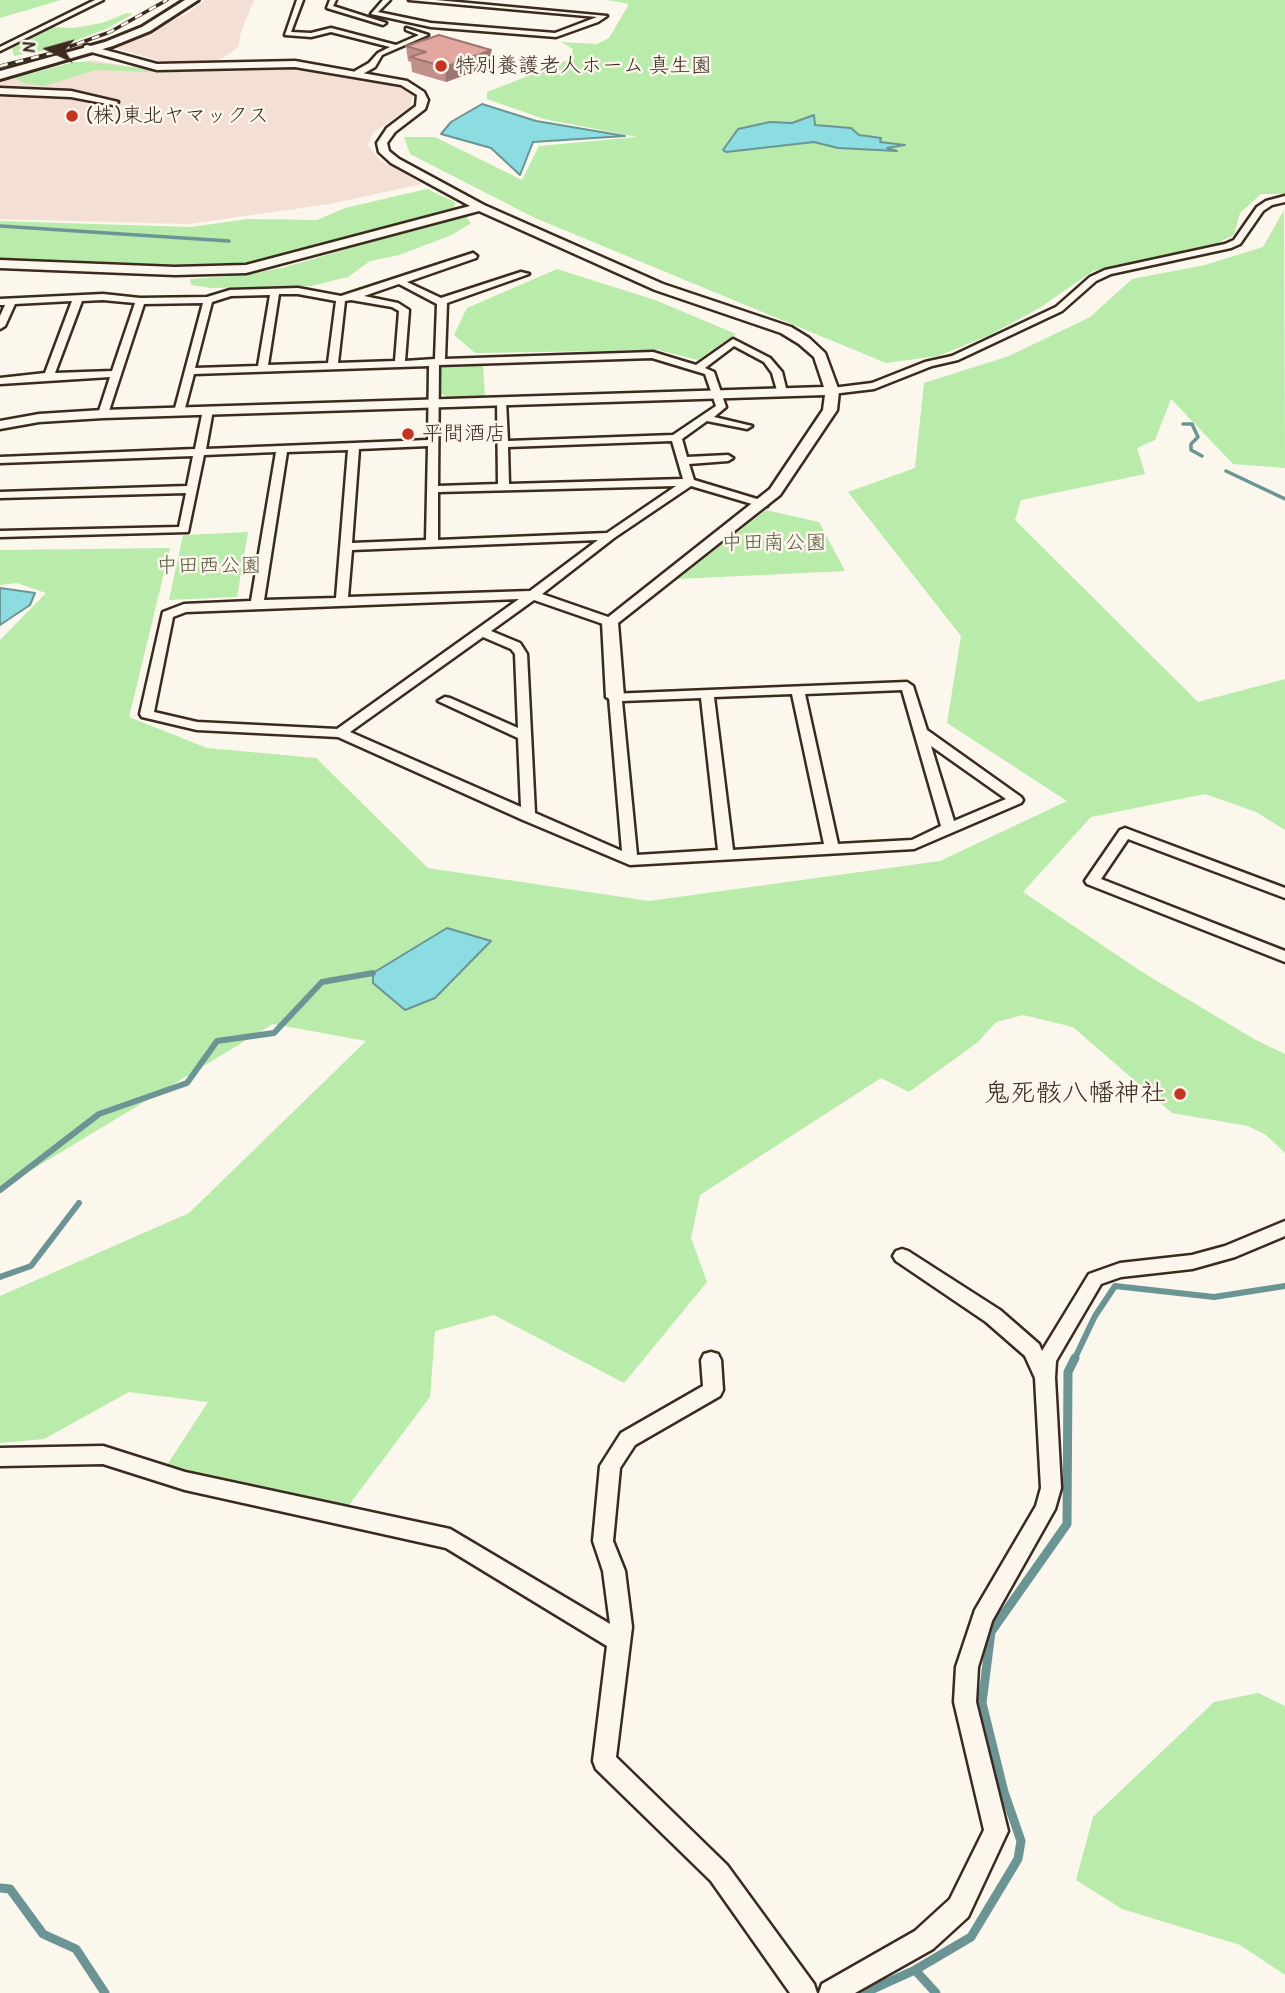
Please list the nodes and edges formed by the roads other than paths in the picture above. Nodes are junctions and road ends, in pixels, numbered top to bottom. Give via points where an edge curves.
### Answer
1 (100, 0) edge
2 (183, 0) edge
3 (193, 0) edge
4 (300, 0) edge
5 (333, 0) edge
6 (387, 0) edge
7 (412, 0) edge
8 (453, 3) junction
9 (505, 7) junction
10 (446, 10) dead end
11 (552, 10) junction
12 (497, 14) dead end
13 (438, 18) dead end
14 (545, 18) dead end
15 (488, 21) dead end
16 (431, 25) junction
17 (539, 25) dead end
18 (480, 29) junction
19 (532, 33) junction
20 (397, 47) junction
21 (2, 49) dead end
22 (90, 49) junction
23 (0, 73) edge
24 (358, 73) junction
25 (0, 90) edge
26 (113, 102) dead end
27 (1285, 199) edge
28 (480, 207) junction
29 (473, 256) dead end
30 (0, 264) edge
31 (524, 274) dead end
32 (399, 281) junction
33 (275, 292) junction
34 (346, 298) junction
35 (78, 299) junction
36 (208, 300) junction
37 (140, 301) junction
38 (442, 301) junction
39 (5, 302) edge
40 (0, 326) edge
41 (437, 362) junction
42 (400, 363) junction
43 (333, 365) junction
44 (263, 367) junction
45 (700, 367) junction
46 (190, 371) junction
47 (115, 374) junction
48 (49, 376) junction
49 (0, 381) edge
50 (832, 391) junction
51 (782, 392) junction
52 (716, 394) junction
53 (501, 401) junction
54 (433, 403) junction
55 (208, 410) junction
56 (179, 412) junction
57 (103, 414) junction
58 (705, 418) junction
59 (0, 425) edge
60 (747, 426) dead end
61 (676, 438) junction
62 (432, 443) junction
63 (504, 444) junction
64 (354, 446) junction
65 (282, 449) junction
66 (200, 453) junction
67 (728, 458) dead end
68 (0, 460) edge
69 (682, 461) junction
70 (688, 482) junction
71 (504, 487) junction
72 (192, 489) junction
73 (432, 489) junction
74 (0, 495) edge
75 (763, 504) junction
76 (0, 534) edge
77 (610, 536) junction
78 (432, 543) junction
79 (347, 547) junction
80 (533, 595) junction
81 (342, 601) junction
82 (257, 604) junction
83 (610, 622) junction
84 (482, 632) junction
85 (797, 689) junction
86 (707, 694) junction
87 (615, 697) junction
88 (446, 701) dead end
89 (921, 732) junction
90 (340, 733) junction
91 (523, 736) junction
92 (528, 817) junction
93 (949, 828) junction
94 (832, 848) junction
95 (726, 855) junction
96 (630, 860) junction
97 (1285, 893) edge
98 (1285, 957) edge
99 (1285, 1228) edge
100 (902, 1256) dead end
101 (712, 1360) dead end
102 (1045, 1378) junction
103 (0, 1457) edge
104 (618, 1642) junction
105 (805, 1993) edge
106 (831, 1993) edge

1 - 21 street
2 - 22 highway
3 - 22 highway via 146,29
4 - 20 street via 287,34 331,30
5 - 20 street via 329,7 426,34
6 - 16 street via 373,13
7 - 8 street
8 - 9 street
8 - 10 street
9 - 11 street
9 - 12 street
11 - 14 street
11 - 19 street via 604,16 556,34
13 - 16 street
15 - 18 street
16 - 18 street
17 - 19 street
18 - 19 street
20 - 24 street via 380,54
22 - 23 highway
22 - 24 street via 157,67 272,63
24 - 28 street via 404,83 423,100 421,107 384,138 384,152
25 - 26 street via 71,94
27 - 50 street via 1260,209 1237,242 1228,247 1108,272 1059,309 955,358 874,386
28 - 30 street via 246,269
28 - 50 street via 659,287 786,330 820,356
29 - 32 street
31 - 38 street
32 - 34 street
32 - 38 street
33 - 34 street
33 - 36 street via 230,293
33 - 44 street
34 - 42 street via 404,310
34 - 43 street
35 - 37 street
35 - 39 street
35 - 48 street
36 - 37 street
36 - 46 street
37 - 47 street
38 - 41 street
39 - 40 street
41 - 42 street
41 - 45 street via 653,355
41 - 54 street
42 - 43 street
43 - 44 street
44 - 46 street
45 - 51 street via 733,342 767,360 777,372
45 - 52 street via 709,372
46 - 56 street
47 - 48 street
47 - 57 street
48 - 49 street
50 - 51 street
50 - 75 street via 826,416
51 - 52 street
52 - 53 street
52 - 58 street via 721,407
53 - 54 street
53 - 63 street
54 - 55 street
54 - 62 street
55 - 56 street
55 - 66 street
56 - 57 street
57 - 59 street
58 - 60 street
58 - 61 street
61 - 63 street
61 - 69 street
62 - 64 street
62 - 73 street
63 - 71 street
64 - 65 street
64 - 79 street
65 - 66 street
65 - 82 street
66 - 68 street
66 - 72 street
67 - 69 street
69 - 70 street
70 - 71 street
70 - 75 street
70 - 77 street
71 - 73 street
72 - 74 street
72 - 76 street via 184,530
73 - 78 street
75 - 83 street
77 - 78 street
77 - 80 street
78 - 79 street
79 - 81 street
80 - 81 street
80 - 83 street
80 - 84 street
81 - 82 street
82 - 90 street via 184,608 167,615 147,714 197,726
83 - 87 street
84 - 90 street
84 - 91 street via 516,646 521,654
85 - 86 street
85 - 89 street via 907,686
85 - 94 street
86 - 87 street
86 - 95 street
87 - 96 street
88 - 91 street
89 - 93 street
89 - 93 street via 1016,800
90 - 92 street
91 - 92 street
92 - 96 street
93 - 94 street via 914,844
94 - 95 street
95 - 96 street
97 - 98 street via 1125,833 1092,881
99 - 102 street via 1216,1256 1120,1270 1095,1279 1047,1360
100 - 102 street via 993,1316 1032,1350
101 - 104 street via 713,1390 628,1439 610,1465 603,1541 614,1571 621,1627
102 - 106 street via 1051,1488 1045,1509 983,1616 967,1667 965,1702 996,1831 959,1908 923,1940
103 - 104 street via 103,1455 185,1481 450,1539
104 - 105 street via 604,1761 719,1873

